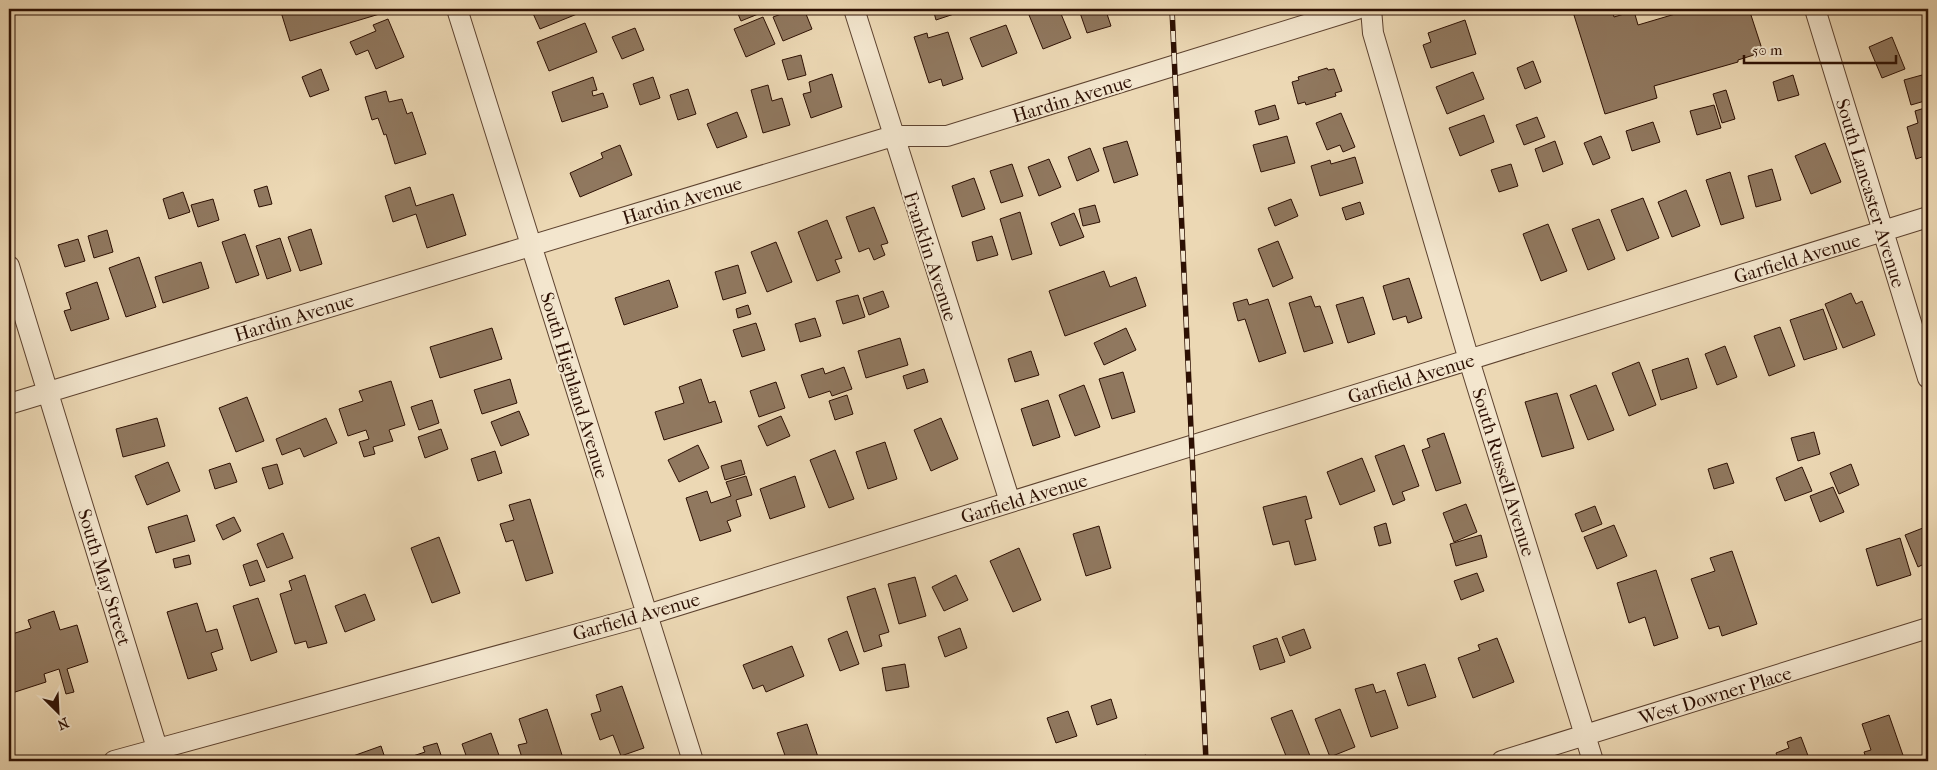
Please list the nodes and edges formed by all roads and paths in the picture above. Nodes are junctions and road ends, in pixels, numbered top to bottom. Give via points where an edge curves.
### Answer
1 (457, 9) edge
2 (854, 9) edge
3 (1357, 9) edge
4 (1371, 9) edge
5 (1815, 9) edge
6 (893, 136) junction
7 (1928, 218) edge
8 (1883, 232) junction
9 (532, 246) junction
10 (9, 266) edge
11 (1469, 360) junction
12 (1928, 378) edge
13 (49, 392) junction
14 (9, 404) edge
15 (1010, 502) junction
16 (647, 615) junction
17 (1928, 628) edge
18 (1585, 735) junction
19 (159, 755) edge
20 (114, 761) edge
21 (693, 761) edge
22 (1502, 761) edge
23 (1593, 761) edge

1 - 9 street, South Highland Avenue
2 - 6 street, Franklin Avenue
3 - 6 street, Hardin Avenue via 947,136
4 - 11 street, South Russell Avenue via 1373,33
5 - 8 street, South Lancaster Avenue
6 - 9 street, Hardin Avenue
6 - 15 street, Franklin Avenue
7 - 8 street, Garfield Avenue
8 - 11 street, Garfield Avenue
8 - 12 street, South Lancaster Avenue
9 - 13 street, Hardin Avenue
9 - 16 street, South Highland Avenue
10 - 13 street, South May Street
11 - 15 street, Garfield Avenue
11 - 18 street, South Russell Avenue
13 - 14 street, Hardin Avenue
13 - 19 street, South May Street
15 - 16 street, Garfield Avenue
16 - 19 street, Garfield Avenue
16 - 21 street, South Highland Avenue
17 - 18 street, West Downer Place
18 - 22 street, West Downer Place
18 - 23 street, South Russell Avenue
19 - 20 street, Garfield Avenue

